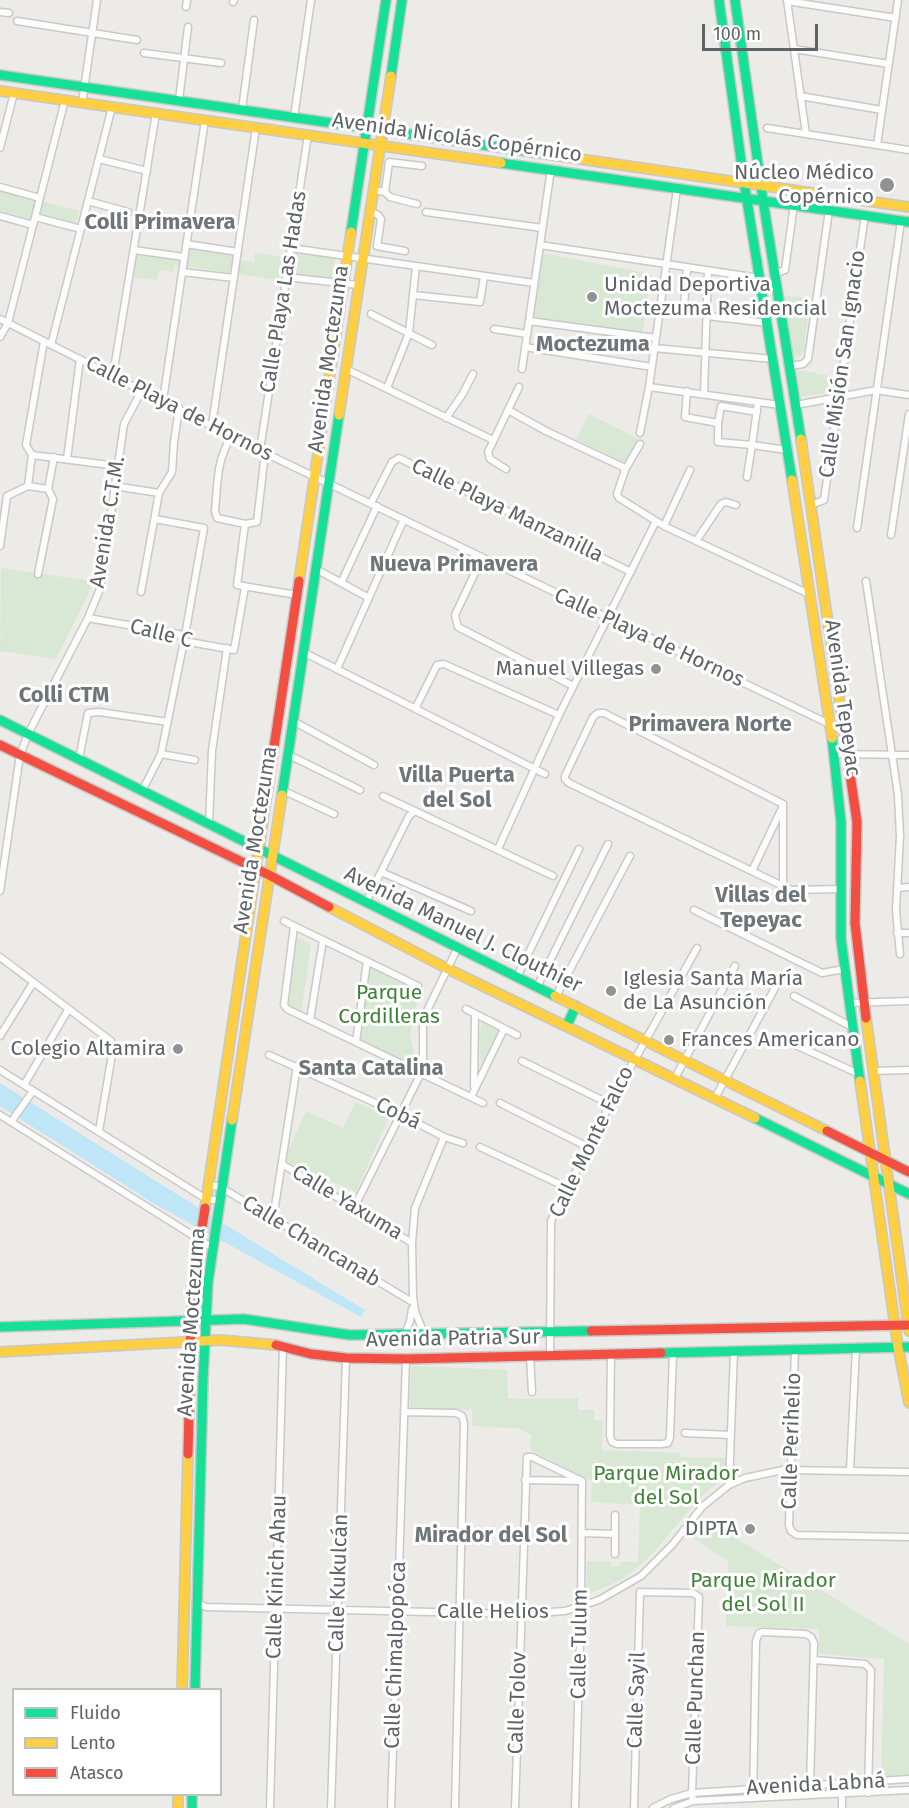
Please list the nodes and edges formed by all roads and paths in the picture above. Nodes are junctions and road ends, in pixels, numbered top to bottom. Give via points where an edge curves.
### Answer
1 (98, 0) edge
2 (311, 0) edge
3 (386, 0) edge
4 (402, 0) edge
5 (719, 0) edge
6 (735, 0) edge
7 (898, 0) edge
8 (787, 1) edge
9 (0, 12) edge
10 (9, 13) dead end
11 (896, 18) junction
12 (254, 20) dead end
13 (17, 21) dead end
14 (188, 27) dead end
15 (93, 34) junction
16 (137, 40) dead end
17 (794, 49) junction
18 (144, 53) dead end
19 (184, 58) junction
20 (220, 63) dead end
21 (889, 64) junction
22 (0, 75) edge
23 (85, 87) junction
24 (0, 91) edge
25 (14, 93) junction
26 (800, 96) junction
27 (65, 100) junction
28 (179, 100) junction
29 (82, 103) junction
30 (112, 107) junction
31 (242, 110) junction
32 (882, 110) junction
33 (156, 113) junction
34 (294, 117) junction
35 (205, 120) junction
36 (256, 128) junction
37 (366, 128) junction
38 (767, 128) dead end
39 (382, 130) junction
40 (806, 134) junction
41 (308, 135) junction
42 (364, 144) junction
43 (379, 145) junction
44 (877, 145) junction
45 (0, 148) edge
46 (909, 150) edge
47 (99, 159) junction
48 (422, 166) dead end
49 (551, 169) junction
50 (147, 171) junction
51 (744, 182) junction
52 (761, 185) junction
53 (0, 187) edge
54 (677, 189) junction
55 (373, 190) junction
56 (385, 192) junction
57 (40, 198) junction
58 (746, 198) junction
59 (763, 200) junction
60 (88, 201) junction
61 (417, 204) dead end
62 (794, 205) junction
63 (909, 207) edge
64 (369, 210) junction
65 (829, 210) junction
66 (128, 212) dead end
67 (426, 212) dead end
68 (865, 215) junction
69 (0, 216) edge
70 (35, 217) junction
71 (905, 221) edge
72 (33, 225) junction
73 (81, 228) junction
74 (542, 228) junction
75 (186, 244) junction
76 (540, 246) junction
77 (291, 248) junction
78 (134, 250) junction
79 (405, 251) dead end
80 (238, 252) junction
81 (348, 256) junction
82 (184, 258) junction
83 (362, 259) junction
84 (666, 264) junction
85 (416, 266) junction
86 (687, 268) junction
87 (708, 271) junction
88 (182, 272) junction
89 (776, 273) junction
90 (484, 276) junction
91 (286, 277) junction
92 (234, 278) junction
93 (759, 278) junction
94 (534, 283) junction
95 (344, 284) junction
96 (358, 285) junction
97 (412, 295) junction
98 (684, 306) dead end
99 (370, 314) dead end
100 (707, 316) junction
101 (0, 319) edge
102 (529, 321) junction
103 (8, 323) junction
104 (769, 327) junction
105 (494, 329) dead end
106 (785, 331) junction
107 (409, 333) junction
108 (527, 334) junction
109 (0, 337) edge
110 (656, 338) junction
111 (44, 341) junction
112 (51, 345) junction
113 (432, 345) dead end
114 (525, 347) junction
115 (654, 348) junction
116 (707, 352) junction
117 (80, 359) junction
118 (773, 359) junction
119 (790, 366) junction
120 (652, 367) junction
121 (346, 369) junction
122 (522, 369) dead end
123 (473, 374) dead end
124 (114, 375) junction
125 (519, 387) dead end
126 (649, 387) junction
127 (387, 388) junction
128 (142, 390) junction
129 (876, 390) junction
130 (687, 392) junction
131 (704, 393) junction
132 (909, 395) edge
133 (723, 396) junction
134 (839, 397) junction
135 (163, 400) junction
136 (758, 402) junction
137 (780, 405) junction
138 (796, 405) junction
139 (721, 406) junction
140 (180, 408) junction
141 (508, 410) junction
142 (757, 412) junction
143 (909, 414) edge
144 (446, 418) junction
145 (718, 423) junction
146 (212, 424) junction
147 (640, 433) dead end
148 (232, 435) junction
149 (493, 440) junction
150 (640, 444) dead end
151 (752, 445) junction
152 (787, 450) junction
153 (262, 451) junction
154 (32, 455) junction
155 (54, 457) junction
156 (67, 459) junction
157 (805, 464) junction
158 (117, 466) junction
159 (789, 467) junction
160 (506, 468) dead end
161 (625, 470) junction
162 (690, 470) dead end
163 (315, 477) junction
164 (747, 477) dead end
165 (329, 483) junction
166 (28, 486) junction
167 (114, 486) junction
168 (48, 489) junction
169 (159, 493) junction
170 (4, 495) edge
171 (374, 505) junction
172 (736, 505) dead end
173 (812, 506) junction
174 (155, 519) junction
175 (404, 519) junction
176 (656, 521) junction
177 (245, 524) junction
178 (664, 526) junction
179 (857, 528) dead end
180 (891, 535) dead end
181 (696, 541) junction
182 (0, 546) edge
183 (482, 558) junction
184 (316, 569) junction
185 (631, 572) junction
186 (38, 574) dead end
187 (866, 581) dead end
188 (341, 583) junction
189 (245, 586) junction
190 (141, 592) dead end
191 (809, 594) junction
192 (297, 595) junction
193 (369, 598) junction
194 (88, 618) junction
195 (607, 619) junction
196 (184, 641) junction
197 (231, 649) junction
198 (303, 652) junction
199 (337, 669) junction
200 (573, 686) junction
201 (415, 709) junction
202 (558, 715) junction
203 (0, 720) edge
204 (292, 721) junction
205 (168, 722) junction
206 (830, 724) junction
207 (846, 732) junction
208 (28, 734) junction
209 (0, 745) edge
210 (161, 754) junction
211 (287, 754) junction
212 (834, 754) junction
213 (849, 754) junction
214 (892, 754) junction
215 (909, 754) edge
216 (20, 755) junction
217 (78, 759) junction
218 (195, 760) dead end
219 (374, 765) dead end
220 (533, 768) junction
221 (545, 774) dead end
222 (282, 790) junction
223 (360, 790) dead end
224 (142, 791) junction
225 (383, 796) dead end
226 (783, 804) junction
227 (414, 812) junction
228 (334, 814) dead end
229 (209, 824) junction
230 (608, 844) dead end
231 (258, 849) junction
232 (498, 849) junction
233 (579, 849) dead end
234 (272, 855) junction
235 (630, 856) dead end
236 (256, 870) junction
237 (752, 871) junction
238 (381, 872) junction
239 (269, 876) junction
240 (553, 876) dead end
241 (783, 886) junction
242 (909, 887) edge
243 (898, 888) junction
244 (841, 889) junction
245 (0, 891) edge
246 (366, 902) junction
247 (694, 910) dead end
248 (471, 911) dead end
249 (284, 921) dead end
250 (294, 926) junction
251 (897, 933) junction
252 (909, 933) edge
253 (323, 940) junction
254 (458, 947) junction
255 (697, 948) dead end
256 (900, 954) dead end
257 (0, 957) edge
258 (367, 962) junction
259 (735, 966) dead end
260 (448, 969) junction
261 (844, 969) junction
262 (517, 977) junction
263 (33, 983) junction
264 (418, 986) dead end
265 (537, 987) junction
266 (775, 988) dead end
267 (556, 996) junction
268 (794, 996) dead end
269 (909, 1001) edge
270 (864, 1002) junction
271 (849, 1003) junction
272 (576, 1006) junction
273 (466, 1009) dead end
274 (68, 1010) junction
275 (476, 1014) junction
276 (310, 1020) junction
277 (567, 1025) junction
278 (852, 1027) junction
279 (504, 1029) junction
280 (517, 1035) dead end
281 (0, 1036) edge
282 (778, 1037) dead end
283 (644, 1040) junction
284 (356, 1042) junction
285 (269, 1055) dead end
286 (634, 1058) junction
287 (685, 1060) junction
288 (522, 1061) dead end
289 (297, 1066) junction
290 (0, 1070) edge
291 (909, 1070) edge
292 (874, 1071) junction
293 (421, 1073) junction
294 (859, 1074) junction
295 (675, 1078) junction
296 (724, 1080) junction
297 (24, 1085) junction
298 (474, 1089) junction
299 (744, 1089) junction
300 (33, 1091) junction
301 (471, 1097) junction
302 (715, 1098) junction
303 (483, 1103) dead end
304 (500, 1103) dead end
305 (609, 1104) junction
306 (735, 1108) junction
307 (400, 1114) junction
308 (0, 1115) edge
309 (12, 1120) junction
310 (99, 1131) junction
311 (444, 1137) junction
312 (463, 1143) dead end
313 (480, 1147) dead end
314 (588, 1147) junction
315 (871, 1152) junction
316 (887, 1161) junction
317 (282, 1164) junction
318 (909, 1172) edge
319 (875, 1177) junction
320 (208, 1184) junction
321 (890, 1185) junction
322 (222, 1188) junction
323 (568, 1188) junction
324 (909, 1194) edge
325 (220, 1201) junction
326 (205, 1203) junction
327 (354, 1208) junction
328 (273, 1219) junction
329 (200, 1236) junction
330 (412, 1243) junction
331 (213, 1245) junction
332 (413, 1301) junction
333 (207, 1319) junction
334 (191, 1320) junction
335 (895, 1325) junction
336 (0, 1327) edge
337 (909, 1327) edge
338 (549, 1331) junction
339 (405, 1334) junction
340 (424, 1334) junction
341 (206, 1340) junction
342 (191, 1341) junction
343 (283, 1346) junction
344 (898, 1347) junction
345 (909, 1347) edge
346 (856, 1348) junction
347 (795, 1349) junction
348 (734, 1351) junction
349 (0, 1352) edge
350 (673, 1353) junction
351 (611, 1354) junction
352 (550, 1355) junction
353 (530, 1356) junction
354 (346, 1358) junction
355 (406, 1359) junction
356 (532, 1392) dead end
357 (909, 1403) edge
358 (404, 1412) junction
359 (685, 1433) dead end
360 (731, 1435) junction
361 (792, 1470) junction
362 (850, 1471) junction
363 (909, 1472) edge
364 (525, 1480) junction
365 (582, 1481) junction
366 (729, 1485) junction
367 (615, 1515) dead end
368 (582, 1533) junction
369 (615, 1534) junction
370 (909, 1537) edge
371 (615, 1554) dead end
372 (633, 1581) junction
373 (640, 1592) junction
374 (581, 1606) junction
375 (276, 1607) junction
376 (201, 1608) junction
377 (338, 1610) junction
378 (398, 1612) junction
379 (460, 1613) junction
380 (521, 1614) junction
381 (814, 1660) junction
382 (182, 1688) edge
383 (195, 1688) edge
384 (909, 1779) edge
385 (868, 1782) junction
386 (810, 1785) junction
387 (753, 1789) junction
388 (909, 1790) edge
389 (692, 1793) junction
390 (868, 1793) junction
391 (842, 1794) junction
392 (753, 1798) junction
393 (693, 1801) junction
394 (270, 1808) edge
395 (331, 1808) edge
396 (391, 1808) edge
397 (455, 1808) edge
398 (515, 1808) edge
399 (576, 1808) edge
400 (634, 1808) edge
401 (653, 1808) edge
402 (674, 1808) edge
403 (842, 1808) edge

1 - 15 street
2 - 34 street
3 - 37 street, Avenida Moctezuma
4 - 39 street, Avenida Moctezuma
5 - 51 street, Avenida Tepeyac
6 - 52 street, Avenida Tepeyac
7 - 11 street
8 - 11 street
8 - 17 street
9 - 10 street
11 - 21 street
12 - 31 street
13 - 15 street
14 - 19 street
15 - 16 street
15 - 23 street
17 - 21 street
17 - 26 street
18 - 19 street
19 - 20 street
19 - 28 street
21 - 32 street
22 - 23 street, Avenida Nicolás Copérnico
23 - 28 street, Avenida Nicolás Copérnico
23 - 29 street
24 - 25 street, Avenida Nicolás Copérnico
25 - 27 street, Avenida Nicolás Copérnico
25 - 45 street
26 - 32 street
26 - 40 street
27 - 29 street, Avenida Nicolás Copérnico
27 - 57 street
28 - 31 street, Avenida Nicolás Copérnico
29 - 30 street, Avenida Nicolás Copérnico
30 - 33 street, Avenida Nicolás Copérnico
30 - 47 street
31 - 34 street, Avenida Nicolás Copérnico
32 - 44 street
33 - 35 street, Avenida Nicolás Copérnico
33 - 50 street
34 - 37 street, Avenida Nicolás Copérnico
35 - 36 street, Avenida Nicolás Copérnico
35 - 75 street
36 - 41 street, Avenida Nicolás Copérnico
36 - 80 street
37 - 39 street, Avenida Nicolás Copérnico
37 - 42 street, Avenida Moctezuma
38 - 40 street
39 - 43 street, Avenida Moctezuma
39 - 51 street, Avenida Nicolás Copérnico
40 - 44 street
41 - 42 street, Avenida Nicolás Copérnico
41 - 77 street, Calle Playa Las Hadas
42 - 43 street, Avenida Nicolás Copérnico
42 - 81 street, Avenida Moctezuma
43 - 49 street, Avenida Nicolás Copérnico
43 - 55 street, Avenida Moctezuma
44 - 46 street
47 - 50 street
47 - 60 street
48 - 56 street via 389,162
49 - 54 street, Avenida Nicolás Copérnico
49 - 74 street
50 - 78 street
51 - 52 street, Avenida Nicolás Copérnico
51 - 58 street, Avenida Tepeyac
52 - 59 street, Avenida Tepeyac
52 - 63 street, Avenida Nicolás Copérnico
53 - 57 street
54 - 58 street, Avenida Nicolás Copérnico
54 - 84 street
55 - 56 street
55 - 64 street, Avenida Moctezuma
56 - 61 street
57 - 70 street
58 - 59 street, Avenida Nicolás Copérnico
58 - 93 street, Avenida Tepeyac
59 - 62 street, Avenida Nicolás Copérnico
59 - 89 street, Avenida Tepeyac
60 - 66 street
60 - 73 street
62 - 65 street, Avenida Nicolás Copérnico
62 - 89 street via 785,270
64 - 79 street via 381,219 377,246
64 - 83 street, Avenida Moctezuma
65 - 68 street, Avenida Nicolás Copérnico
65 - 119 street via 808,359
67 - 74 street
68 - 71 street, Avenida Nicolás Copérnico
68 - 134 street, Calle Misión San Ignacio
69 - 72 street
70 - 72 street
70 - 73 street
71 - 129 street
72 - 103 street
73 - 112 street
74 - 76 street
75 - 80 street
75 - 82 street
76 - 84 street
76 - 94 street
77 - 81 street
77 - 91 street, Calle Playa Las Hadas
78 - 82 street
78 - 124 street
80 - 92 street
81 - 83 street
81 - 95 street, Avenida Moctezuma
82 - 88 street
83 - 85 street
83 - 96 street, Avenida Moctezuma
84 - 86 street
84 - 110 street
85 - 90 street
85 - 97 street
86 - 87 street
86 - 98 street
87 - 93 street
87 - 100 street
88 - 92 street
88 - 135 street
89 - 106 street, Avenida Tepeyac
90 - 94 street
90 - 97 street via 480,302
91 - 95 street
91 - 153 street, Calle Playa Las Hadas
92 - 146 street
93 - 104 street, Avenida Tepeyac
94 - 102 street
95 - 96 street
95 - 163 street, Avenida Moctezuma
96 - 121 street, Avenida Moctezuma
97 - 107 street
99 - 107 street
100 - 104 street
100 - 116 street
101 - 103 street, Calle Playa de Hornos
102 - 108 street
102 - 110 street
103 - 109 street
103 - 111 street, Calle Playa de Hornos
104 - 106 street
104 - 118 street, Avenida Tepeyac
105 - 108 street
106 - 119 street, Avenida Tepeyac
107 - 113 street
107 - 127 street
108 - 114 street
110 - 115 street
111 - 112 street, Calle Playa de Hornos
111 - 154 street via 26,445
112 - 117 street, Calle Playa de Hornos
114 - 120 street
114 - 122 street
115 - 116 street
115 - 120 street
116 - 118 street
116 - 131 street
117 - 124 street, Calle Playa de Hornos
117 - 156 street
118 - 137 street, Avenida Tepeyac
119 - 138 street, Avenida Tepeyac
120 - 126 street
121 - 127 street
121 - 165 street, Avenida Moctezuma
123 - 144 street
124 - 128 street, Calle Playa de Hornos
125 - 141 street
126 - 130 street
126 - 147 street
127 - 144 street
128 - 135 street, Calle Playa de Hornos
128 - 158 street, Avenida C.T.M. via 124,424
129 - 132 street
129 - 134 street
129 - 179 street
130 - 131 street
130 - 145 street via 685,417
131 - 133 street
133 - 136 street
133 - 139 street
134 - 138 street
134 - 173 street, Calle Misión San Ignacio via 824,500
135 - 140 street, Calle Playa de Hornos
136 - 137 street
136 - 142 street
137 - 152 street, Avenida Tepeyac
138 - 157 street, Avenida Tepeyac
139 - 142 street
139 - 145 street
140 - 146 street, Calle Playa de Hornos
140 - 169 street via 172,472
141 - 149 street
141 - 161 street
142 - 151 street
143 - 180 street
144 - 149 street
145 - 151 street via 718,442
146 - 148 street, Calle Playa de Hornos
148 - 153 street, Calle Playa de Hornos
148 - 177 street via 220,457 215,517
149 - 160 street via 488,452 490,459
150 - 161 street
151 - 152 street
151 - 164 street
152 - 159 street, Avenida Tepeyac
153 - 163 street, Calle Playa de Hornos
153 - 177 street, Calle Playa Las Hadas via 257,522
154 - 155 street
154 - 166 street
155 - 156 street
155 - 168 street
156 - 158 street
157 - 159 street
157 - 173 street, Avenida Tepeyac
158 - 167 street, Avenida C.T.M.
159 - 191 street, Avenida Tepeyac
161 - 176 street via 617,496
162 - 178 street
163 - 165 street, Calle Playa de Hornos
163 - 192 street, Avenida Moctezuma
165 - 171 street, Calle Playa de Hornos
165 - 184 street, Avenida Moctezuma
166 - 168 street
166 - 170 street
167 - 169 street
167 - 194 street, Avenida C.T.M. via 100,589
168 - 186 street via 53,499
169 - 174 street
170 - 182 street
171 - 175 street, Calle Playa de Hornos
171 - 185 street, Calle Playa Manzanilla via 392,462 399,458
171 - 188 street
172 - 181 street via 721,504
173 - 207 street, Avenida Tepeyac
174 - 190 street
174 - 196 street via 204,528
175 - 183 street, Calle Playa de Hornos
175 - 193 street
176 - 178 street
176 - 185 street
177 - 189 street via 237,585
178 - 181 street
181 - 191 street
183 - 195 street, Calle Playa de Hornos
183 - 200 street via 455,615 458,627
184 - 188 street
184 - 198 street, Avenida Moctezuma
185 - 195 street
187 - 214 street
188 - 193 street
189 - 192 street
189 - 197 street
191 - 206 street, Avenida Tepeyac
192 - 231 street, Avenida Moctezuma
193 - 199 street
194 - 196 street, Calle C via 179,634
194 - 208 street, Avenida C.T.M.
195 - 200 street
195 - 206 street, Calle Playa de Hornos
196 - 197 street, Calle C
196 - 205 street
197 - 229 street via 212,751
198 - 199 street
198 - 204 street, Avenida Moctezuma
199 - 201 street
200 - 202 street
201 - 202 street via 437,665 444,663
201 - 220 street
202 - 220 street
203 - 208 street, Avenida Manuel J. Clouthier
204 - 211 street, Avenida Moctezuma
204 - 219 street
205 - 210 street
205 - 217 street via 88,713
206 - 207 street, Calle Playa de Hornos
206 - 212 street, Avenida Tepeyac
207 - 213 street, Avenida Tepeyac
208 - 216 street, Avenida C.T.M.
208 - 217 street, Avenida Manuel J. Clouthier
209 - 216 street, Avenida Manuel J. Clouthier
210 - 218 street
210 - 224 street
211 - 222 street, Avenida Moctezuma
211 - 223 street
212 - 213 street
212 - 244 street, Avenida Tepeyac via 841,822
213 - 214 street
213 - 270 street, Avenida Tepeyac via 857,822 855,923
214 - 215 street
214 - 243 street via 900,836
216 - 236 street, Avenida Manuel J. Clouthier
216 - 245 street, Avenida C.T.M.
217 - 224 street, Avenida Manuel J. Clouthier
220 - 221 street
220 - 232 street
222 - 228 street
222 - 234 street, Avenida Moctezuma
224 - 229 street, Avenida Manuel J. Clouthier
225 - 227 street
226 - 237 street
226 - 237 street via 604,713 593,717 566,772 569,783
226 - 241 street
227 - 232 street
227 - 238 street
229 - 231 street, Avenida Manuel J. Clouthier
230 - 265 street
231 - 234 street, Avenida Manuel J. Clouthier
231 - 236 street, Avenida Moctezuma
232 - 240 street
233 - 262 street
234 - 239 street, Avenida Moctezuma
234 - 246 street, Avenida Manuel J. Clouthier
235 - 267 street
236 - 239 street, Avenida Manuel J. Clouthier
236 - 320 street, Avenida Moctezuma
237 - 241 street
238 - 246 street
238 - 248 street
239 - 260 street, Avenida Manuel J. Clouthier
239 - 322 street, Avenida Moctezuma
241 - 244 street via 791,890
242 - 243 street
243 - 251 street
244 - 261 street, Avenida Tepeyac
246 - 254 street, Avenida Manuel J. Clouthier
247 - 261 street via 822,973
249 - 250 street
250 - 253 street
250 - 276 street via 284,1005
251 - 252 street
251 - 256 street
253 - 258 street
253 - 276 street
254 - 260 street
254 - 262 street, Avenida Manuel J. Clouthier
255 - 283 street, Calle Monte Falco
257 - 263 street
258 - 264 street
258 - 284 street
259 - 287 street
260 - 277 street, Avenida Manuel J. Clouthier
260 - 293 street via 423,1019
261 - 271 street, Avenida Tepeyac
262 - 265 street, Avenida Manuel J. Clouthier
263 - 274 street
263 - 281 street
265 - 267 street, Avenida Manuel J. Clouthier
266 - 296 street
267 - 272 street, Avenida Manuel J. Clouthier
268 - 278 street
269 - 270 street
270 - 271 street
270 - 292 street, Avenida Tepeyac
271 - 278 street, Avenida Tepeyac
272 - 277 street
272 - 283 street, Avenida Manuel J. Clouthier
273 - 275 street
274 - 297 street
274 - 310 street via 111,1041 113,1049
275 - 279 street
275 - 298 street
276 - 284 street
277 - 286 street, Avenida Manuel J. Clouthier
278 - 294 street, Avenida Tepeyac
279 - 280 street
279 - 298 street
282 - 294 street
283 - 286 street, Calle Monte Falco
283 - 287 street, Avenida Manuel J. Clouthier
284 - 293 street
285 - 289 street, Cobá
286 - 295 street, Avenida Manuel J. Clouthier
286 - 305 street, Calle Monte Falco
287 - 295 street
287 - 296 street, Avenida Manuel J. Clouthier
288 - 305 street
289 - 307 street, Cobá
289 - 317 street
290 - 297 street
291 - 292 street
292 - 316 street, Avenida Tepeyac
293 - 301 street
293 - 307 street
294 - 315 street, Avenida Tepeyac
295 - 302 street, Avenida Manuel J. Clouthier
296 - 299 street, Avenida Manuel J. Clouthier
296 - 302 street
297 - 300 street
298 - 301 street
299 - 306 street
299 - 315 street, Avenida Manuel J. Clouthier
300 - 309 street
300 - 310 street
301 - 303 street
302 - 306 street, Avenida Manuel J. Clouthier
304 - 314 street
305 - 314 street, Calle Monte Falco
306 - 319 street, Avenida Manuel J. Clouthier
307 - 311 street, Cobá
307 - 327 street
308 - 309 street
309 - 329 street
310 - 326 street
311 - 312 street, Cobá
311 - 330 street via 415,1208
313 - 323 street
314 - 323 street, Calle Monte Falco
315 - 316 street, Avenida Manuel J. Clouthier
315 - 319 street, Avenida Tepeyac
316 - 318 street, Avenida Manuel J. Clouthier
316 - 321 street, Avenida Tepeyac
317 - 327 street, Calle Yaxuma
317 - 328 street
319 - 321 street, Avenida Manuel J. Clouthier
319 - 335 street, Avenida Tepeyac
320 - 322 street, Calle Chancanab
320 - 326 street, Avenida Moctezuma
321 - 324 street, Avenida Manuel J. Clouthier
321 - 337 street, Avenida Tepeyac
322 - 325 street, Avenida Moctezuma
322 - 328 street, Calle Chancanab
323 - 338 street, Calle Monte Falco via 551,1221
325 - 326 street
325 - 331 street, Avenida Moctezuma
326 - 329 street, Avenida Moctezuma
327 - 330 street, Calle Yaxuma
328 - 332 street, Calle Chancanab
329 - 331 street
329 - 334 street, Avenida Moctezuma
330 - 332 street
331 - 333 street, Avenida Moctezuma
332 - 339 street
332 - 340 street
333 - 334 street, Avenida Patria Sur
333 - 339 street, Avenida Patria Sur via 244,1319 350,1335
333 - 341 street, Avenida Moctezuma
334 - 336 street, Avenida Patria Sur
334 - 342 street, Avenida Moctezuma
335 - 337 street, Avenida Patria Sur
335 - 338 street, Avenida Patria Sur
335 - 344 street, Avenida Tepeyac
338 - 340 street, Avenida Patria Sur
338 - 352 street, Calle Monte Falco
339 - 340 street, Avenida Patria Sur
341 - 342 street, Avenida Patria Sur
341 - 343 street, Avenida Patria Sur
341 - 376 street, Avenida Moctezuma
342 - 349 street, Avenida Patria Sur
342 - 382 street, Avenida Moctezuma
343 - 354 street, Avenida Patria Sur
343 - 375 street, Calle Kinich Ahau
344 - 345 street, Avenida Patria Sur
344 - 346 street, Avenida Patria Sur
344 - 357 street, Avenida Tepeyac
346 - 347 street, Avenida Patria Sur
346 - 362 street
347 - 348 street, Avenida Patria Sur
347 - 361 street, Calle Perihelio
348 - 350 street, Avenida Patria Sur
348 - 360 street
350 - 351 street, Avenida Patria Sur
350 - 351 street via 670,1437 668,1443 662,1444 612,1442
351 - 352 street, Avenida Patria Sur
352 - 353 street, Avenida Patria Sur
353 - 355 street, Avenida Patria Sur
353 - 356 street
354 - 355 street, Avenida Patria Sur
354 - 377 street, Calle Kukulcán
355 - 358 street, Calle Chimalpopóca
358 - 378 street, Calle Chimalpopóca
358 - 379 street via 456,1413 464,1423
359 - 360 street
360 - 366 street
361 - 362 street, Calle Helios
361 - 366 street, Calle Helios via 756,1474
361 - 370 street, Calle Perihelio via 789,1525 797,1535
362 - 363 street, Calle Helios
364 - 365 street
364 - 365 street, Calle Tolov via 528,1456
364 - 380 street, Calle Tolov
365 - 368 street, Calle Tulum
366 - 372 street, Calle Helios via 702,1507 657,1561
367 - 369 street
368 - 369 street
368 - 374 street, Calle Tulum
369 - 371 street
372 - 373 street
372 - 374 street, Calle Helios
373 - 389 street, Calle Punchan via 698,1595
373 - 400 street, Calle Sayil
374 - 380 street, Calle Helios
374 - 399 street, Calle Tulum
375 - 376 street, Calle Helios
375 - 377 street, Calle Helios
375 - 394 street, Calle Kinich Ahau
376 - 383 street, Avenida Moctezuma
377 - 378 street, Calle Helios
377 - 395 street, Calle Kukulcán
378 - 379 street, Calle Helios
378 - 396 street, Calle Chimalpopóca
379 - 380 street, Calle Helios
379 - 397 street
380 - 398 street, Calle Tolov
381 - 385 street via 865,1664 872,1672
381 - 386 street
381 - 387 street via 814,1642 806,1634 759,1633
384 - 385 street, Avenida Labná
385 - 386 street, Avenida Labná
385 - 390 street
386 - 387 street, Avenida Labná
387 - 389 street, Avenida Labná
387 - 392 street
388 - 390 street, Avenida Labná
389 - 393 street, Calle Punchan
389 - 401 street, Avenida Labná
390 - 391 street, Avenida Labná
391 - 392 street, Avenida Labná
391 - 403 street
392 - 393 street, Avenida Labná
393 - 402 street, Avenida Labná

